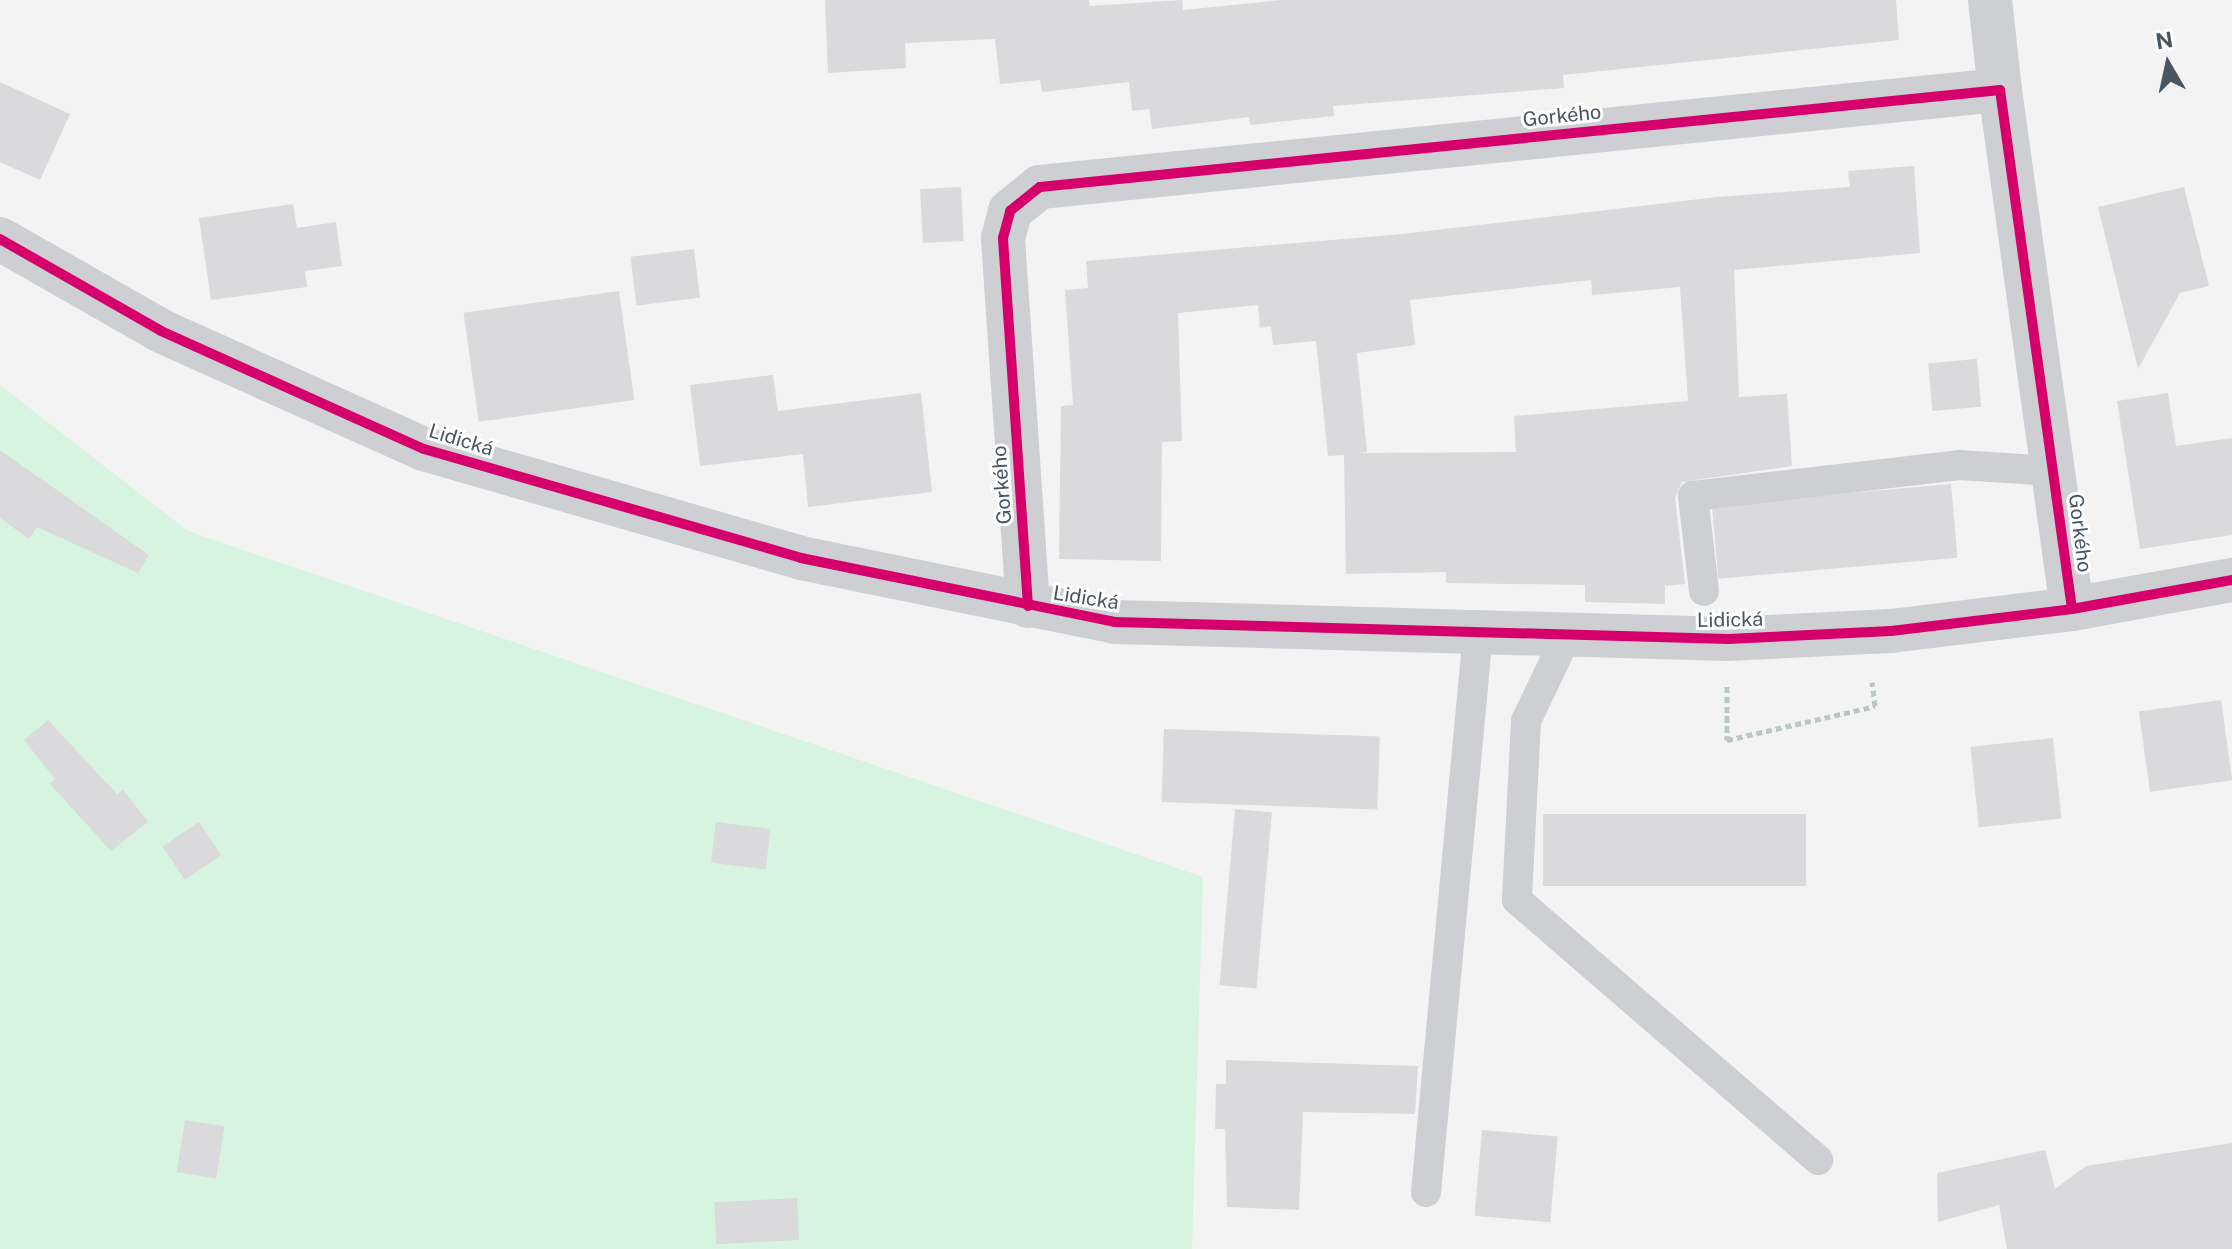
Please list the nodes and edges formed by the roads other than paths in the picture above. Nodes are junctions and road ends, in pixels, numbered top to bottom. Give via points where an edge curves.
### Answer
1 (1990, 0) edge
2 (2000, 90) junction
3 (0, 239) edge
4 (2054, 471) junction
5 (2232, 580) edge
6 (1704, 591) dead end
7 (1028, 606) junction
8 (2072, 609) junction
9 (1478, 632) junction
10 (1567, 635) junction
11 (1818, 1160) dead end
12 (1426, 1192) dead end

1 - 2 street
2 - 4 street, Gorkého
2 - 7 street, Gorkého via 1040,187 1010,211 1003,238
3 - 7 street, Lidická via 161,331 424,449 801,558
4 - 6 lane via 1959,465 1693,496
4 - 8 street, Gorkého
5 - 8 street, Lidická
7 - 9 street, Lidická via 1115,622
8 - 10 street, Lidická via 1891,631 1728,639
9 - 10 street, Lidická
9 - 12 lane
10 - 11 lane via 1526,721 1517,900

